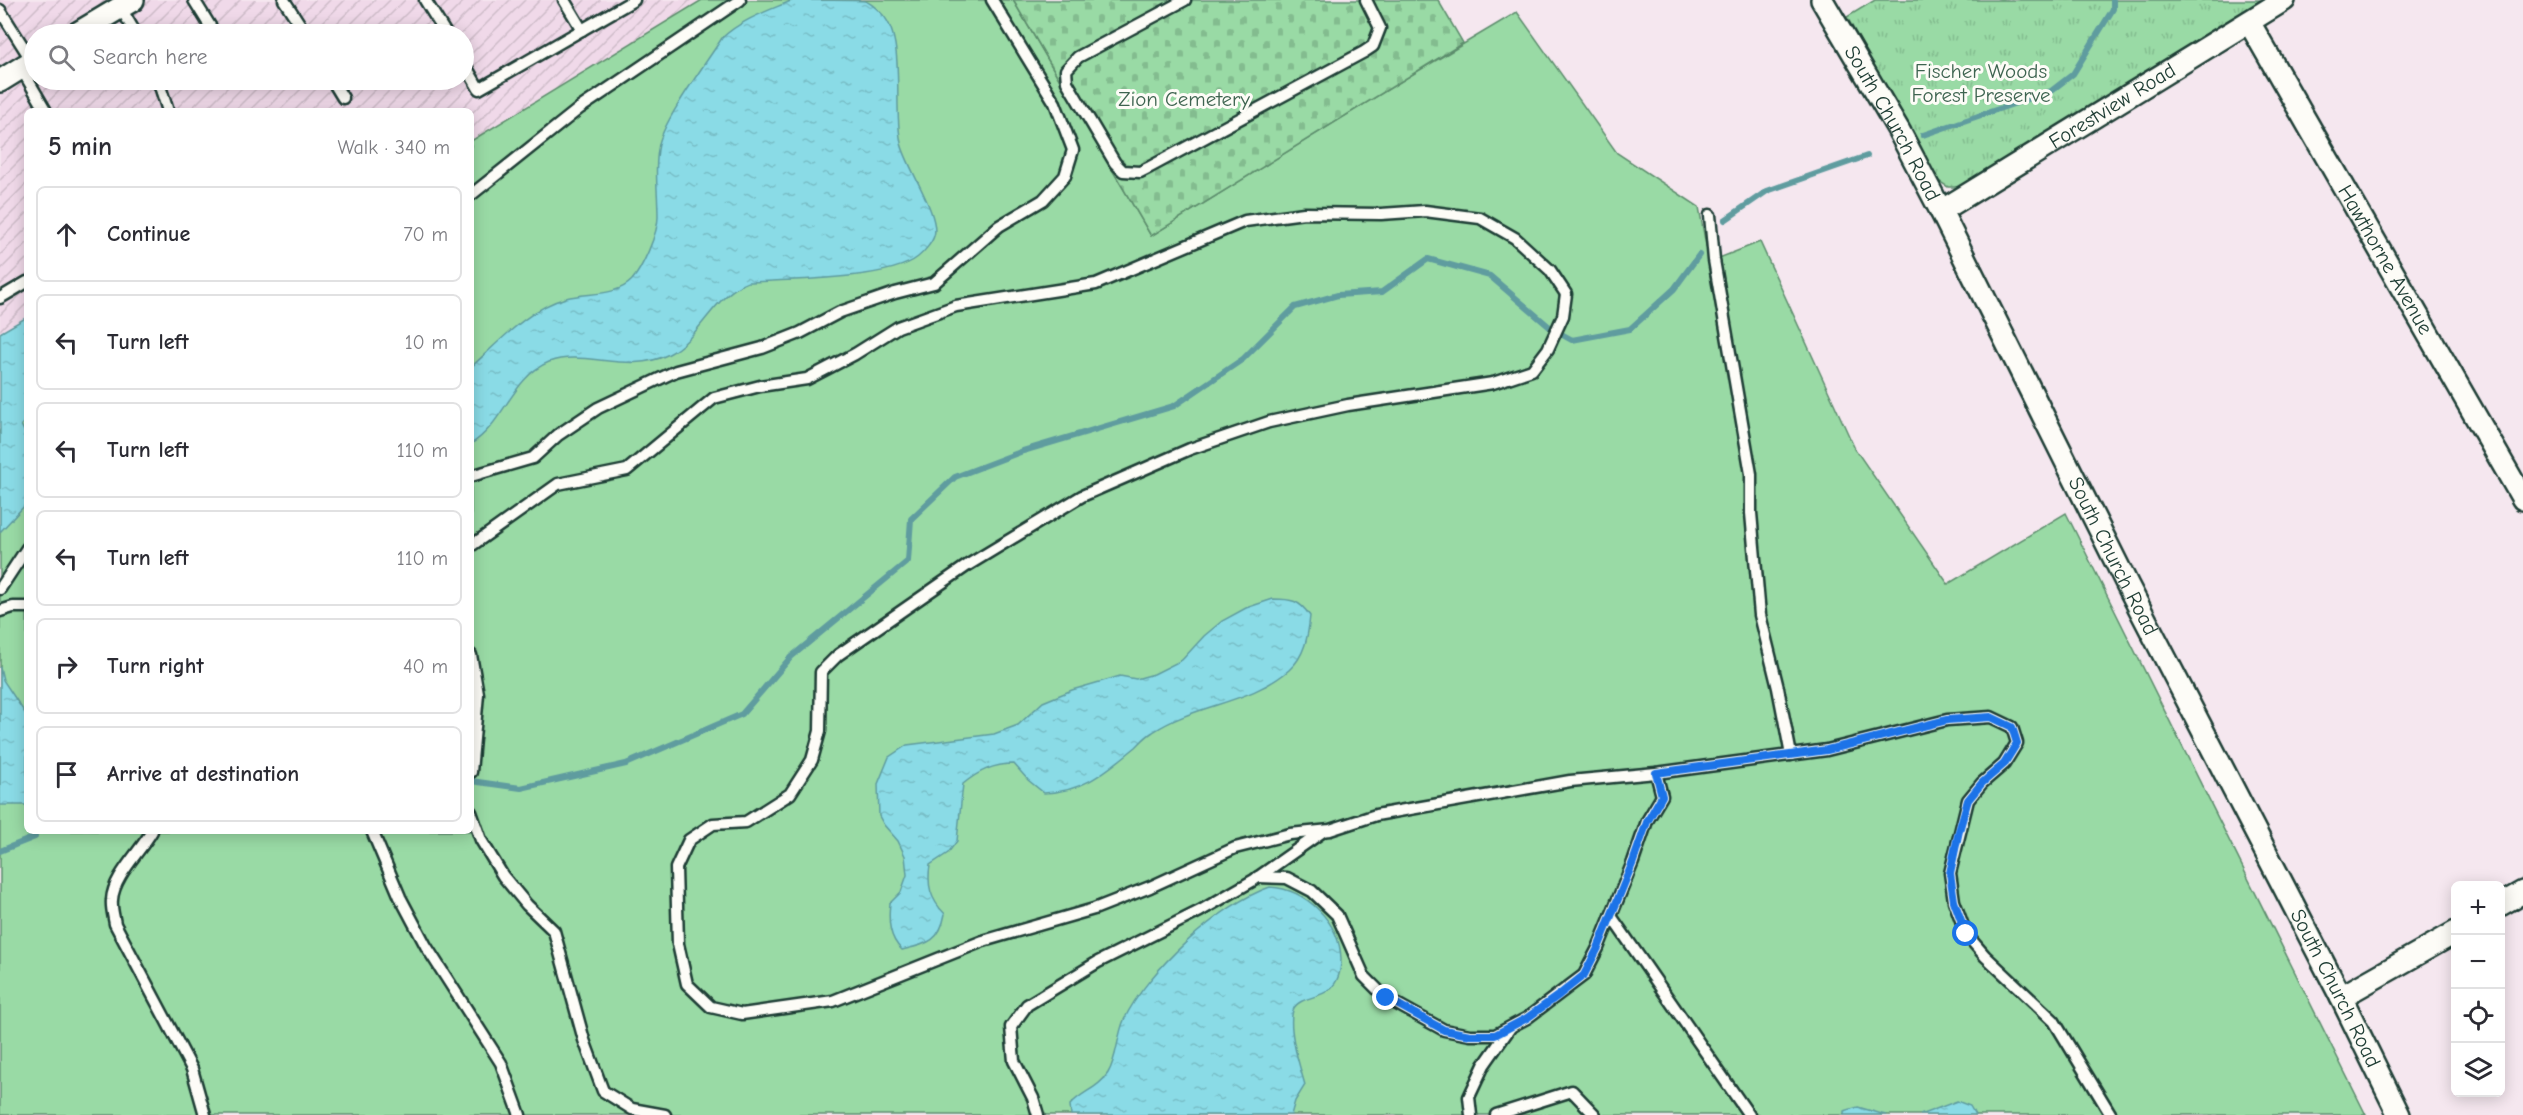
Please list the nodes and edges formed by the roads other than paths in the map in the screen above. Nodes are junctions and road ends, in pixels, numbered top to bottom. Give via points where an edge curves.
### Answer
1 (195, 0) edge
2 (284, 0) edge
3 (425, 0) edge
4 (564, 0) edge
5 (634, 0) edge
6 (740, 0) edge
7 (992, 0) edge
8 (1185, 0) edge
9 (1366, 0) edge
10 (1822, 0) edge
11 (2284, 0) edge
12 (123, 2) edge
13 (0, 9) edge
14 (2249, 22) junction
15 (91, 24) edge
16 (132, 24) edge
17 (209, 24) edge
18 (300, 24) edge
19 (440, 24) edge
20 (582, 30) junction
21 (24, 54) edge
22 (24, 66) edge
23 (474, 80) edge
24 (0, 81) edge
25 (39, 90) edge
26 (161, 90) edge
27 (338, 90) edge
28 (343, 98) dead end
29 (45, 108) edge
30 (167, 108) edge
31 (474, 193) edge
32 (1941, 211) junction
33 (1710, 214) dead end
34 (24, 284) edge
35 (0, 298) edge
36 (474, 475) edge
37 (2523, 499) edge
38 (474, 544) edge
39 (24, 553) edge
40 (0, 589) edge
41 (24, 608) edge
42 (0, 611) edge
43 (474, 672) edge
44 (474, 736) edge
45 (1791, 755) junction
46 (1656, 773) junction
47 (474, 820) edge
48 (1325, 830) junction
49 (150, 834) edge
50 (373, 834) edge
51 (1258, 877) junction
52 (2523, 892) edge
53 (2505, 902) edge
54 (1611, 916) junction
55 (2451, 935) edge
56 (2342, 997) junction
57 (1512, 1026) junction
58 (205, 1115) edge
59 (520, 1115) edge
60 (665, 1115) edge
61 (1038, 1115) edge
62 (1471, 1115) edge
63 (1496, 1115) edge
64 (1595, 1115) edge
65 (1749, 1115) edge
66 (2111, 1115) edge
67 (2399, 1115) edge

1 - 17 lane
2 - 18 lane
3 - 19 lane
4 - 20 lane
5 - 20 lane
6 - 31 lane via 580,108
7 - 36 lane via 1055,103 1073,150 1065,176 1043,201 999,226 934,283 840,312 762,348 676,371 598,408 558,435 534,458
8 - 9 lane via 1078,57 1066,70 1067,82 1123,171 1150,168 1373,46 1380,28
10 - 32 street, South Church Road
11 - 14 street, Forestview Road
12 - 15 street
12 - 16 lane
13 - 21 lane
14 - 32 street, Forestview Road
14 - 37 street, Hawthorne Avenue
20 - 23 lane via 479,89
22 - 24 street
25 - 29 lane
26 - 30 lane
27 - 28 lane
32 - 56 street, South Church Road via 2133,597
33 - 45 lane via 1714,260 1751,474 1760,615
34 - 35 lane
38 - 48 lane via 558,484 627,470 714,398 807,378 898,327 956,306 1096,284 1245,221 1304,213 1425,211 1480,218 1515,238 1550,270 1566,294 1551,344 1532,370 1493,383 1348,405 1269,422 1190,449 1082,496 968,565 838,655 821,672 820,731 812,760 790,794 746,822 713,824 689,840 676,868 678,945 687,984 711,1006 742,1014 833,1001 983,941 1094,909 1235,848
39 - 40 lane
41 - 42 lane
43 - 44 lane via 478,694
45 - 46 lane
45 - 66 lane via 1827,750 1947,720 1991,717 2012,727 2017,743 2004,764 1968,800 1950,873 1954,901 1966,934 2054,1021
46 - 48 lane via 1485,795 1376,815
46 - 54 lane via 1662,796 1647,822
47 - 60 lane via 502,876 554,931 584,1040 603,1091 632,1109
48 - 51 lane
49 - 58 lane via 125,867 112,899 115,924 192,1069
50 - 59 lane via 426,946 501,1063
51 - 57 lane via 1287,878 1312,891 1337,915 1364,976 1386,998 1416,1016 1444,1030 1470,1035 1495,1035
51 - 61 lane via 1098,962 1027,1005 1011,1027 1014,1061
52 - 53 street
54 - 57 lane via 1584,975
54 - 65 lane
55 - 56 street
56 - 67 street, South Church Road
57 - 62 lane via 1484,1065 1469,1097
63 - 64 lane via 1572,1091

